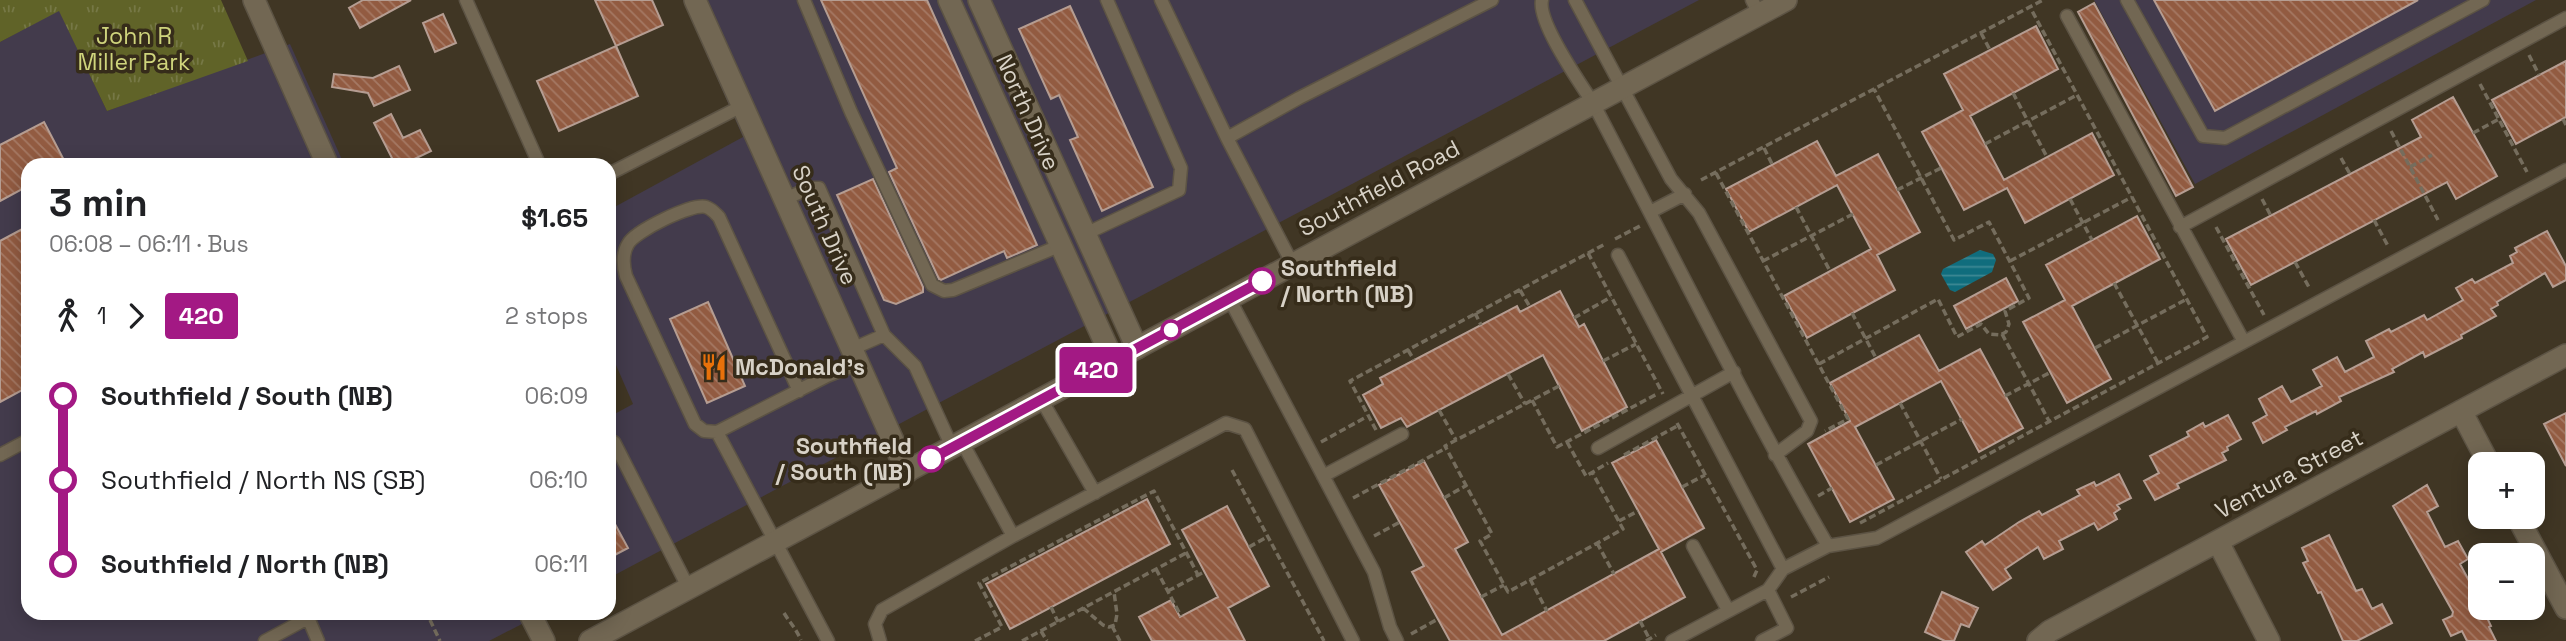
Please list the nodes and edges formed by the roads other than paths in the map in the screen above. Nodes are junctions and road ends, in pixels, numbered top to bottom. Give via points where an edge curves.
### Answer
1 (254, 0) edge
2 (466, 0) edge
3 (695, 0) edge
4 (804, 0) edge
5 (948, 0) edge
6 (979, 0) edge
7 (1107, 0) edge
8 (1161, 0) edge
9 (1492, 0) edge
10 (1542, 0) edge
11 (1574, 0) edge
12 (1786, 0) edge
13 (2127, 0) edge
14 (2483, 0) edge
15 (1756, 7) edge
16 (2067, 16) dead end
17 (2566, 18) edge
18 (1623, 88) junction
19 (1593, 103) junction
20 (742, 106) junction
21 (1227, 138) junction
22 (324, 158) edge
23 (536, 158) edge
24 (616, 170) edge
25 (2566, 170) edge
26 (1685, 194) junction
27 (784, 199) junction
28 (1650, 212) junction
29 (2180, 227) junction
30 (1085, 234) junction
31 (1059, 246) junction
32 (1618, 255) dead end
33 (1292, 263) junction
34 (1229, 298) junction
35 (884, 335) junction
36 (2244, 342) junction
37 (1137, 348) junction
38 (2566, 355) edge
39 (855, 356) junction
40 (1114, 360) junction
41 (1734, 373) junction
42 (799, 391) junction
43 (1692, 396) junction
44 (1041, 399) junction
45 (2461, 411) junction
46 (717, 432) junction
47 (1402, 434) dead end
48 (21, 444) edge
49 (957, 444) junction
50 (616, 446) edge
51 (1598, 448) dead end
52 (2483, 452) edge
53 (0, 455) edge
54 (1775, 455) junction
55 (906, 472) junction
56 (1323, 476) junction
57 (1096, 493) junction
58 (2524, 529) edge
59 (1013, 537) junction
60 (775, 541) junction
61 (2218, 542) junction
62 (1693, 545) dead end
63 (1828, 546) junction
64 (1783, 569) junction
65 (688, 587) junction
66 (1768, 590) junction
67 (1725, 604) junction
68 (2566, 608) edge
69 (299, 620) edge
70 (309, 620) edge
71 (532, 620) edge
72 (265, 641) edge
73 (318, 641) edge
74 (544, 641) edge
75 (590, 641) edge
76 (827, 641) edge
77 (880, 641) edge
78 (1353, 641) edge
79 (1397, 641) edge
80 (1672, 641) edge
81 (1762, 641) edge
82 (2038, 641) edge
83 (2269, 641) edge

1 - 22 street
2 - 23 lane
3 - 20 street, South Drive
4 - 31 lane via 932,285 953,290
5 - 31 street, North Drive
6 - 30 street, North Drive
7 - 30 lane via 1181,168 1179,190
8 - 21 lane
9 - 21 lane
10 - 19 lane via 1544,19
11 - 18 lane
12 - 15 street, Southfield Road
13 - 14 lane via 2203,136 2225,138
15 - 18 street, Southfield Road
16 - 29 lane
17 - 29 lane
18 - 19 street, Southfield Road
18 - 26 lane via 1671,179
19 - 28 lane
19 - 33 street, Southfield Road
20 - 24 lane
20 - 27 street, South Drive
21 - 33 lane
25 - 36 lane
26 - 28 lane
26 - 54 lane via 1811,421 1807,431
27 - 35 lane via 819,188
27 - 39 street, South Drive
28 - 41 lane
29 - 36 lane
30 - 31 street
30 - 37 street, North Drive
31 - 40 street, North Drive
32 - 43 lane
33 - 34 street, Southfield Road
34 - 37 street, Southfield Road
34 - 56 lane
35 - 39 lane
35 - 49 lane via 915,366
36 - 63 lane via 1877,538
37 - 40 street, Southfield Road
38 - 45 street, Ventura Street
39 - 42 lane
39 - 55 street, South Drive
40 - 44 street, Southfield Road
41 - 43 lane
41 - 54 lane
42 - 46 lane
42 - 46 lane via 719,217 705,206 692,206 636,234 628,243 623,265 695,424 704,431
43 - 51 lane
43 - 64 lane
44 - 49 street, Southfield Road
44 - 57 lane
45 - 52 street
45 - 61 street, Ventura Street
46 - 60 lane
47 - 56 lane
48 - 53 lane
49 - 55 street, Southfield Road
49 - 59 lane
50 - 65 lane
54 - 63 lane
55 - 60 street, Southfield Road
56 - 79 lane via 1374,572
57 - 59 lane
57 - 78 lane via 1226,423 1245,429
58 - 68 street
59 - 77 lane via 882,610 875,624
60 - 65 street, Southfield Road
60 - 76 lane
61 - 82 street, Ventura Street
61 - 83 street
62 - 67 lane
63 - 64 lane
64 - 66 lane
65 - 75 street, Southfield Road
66 - 67 lane
66 - 81 lane via 1787,628
67 - 80 lane
69 - 72 lane
70 - 73 lane
71 - 74 street

